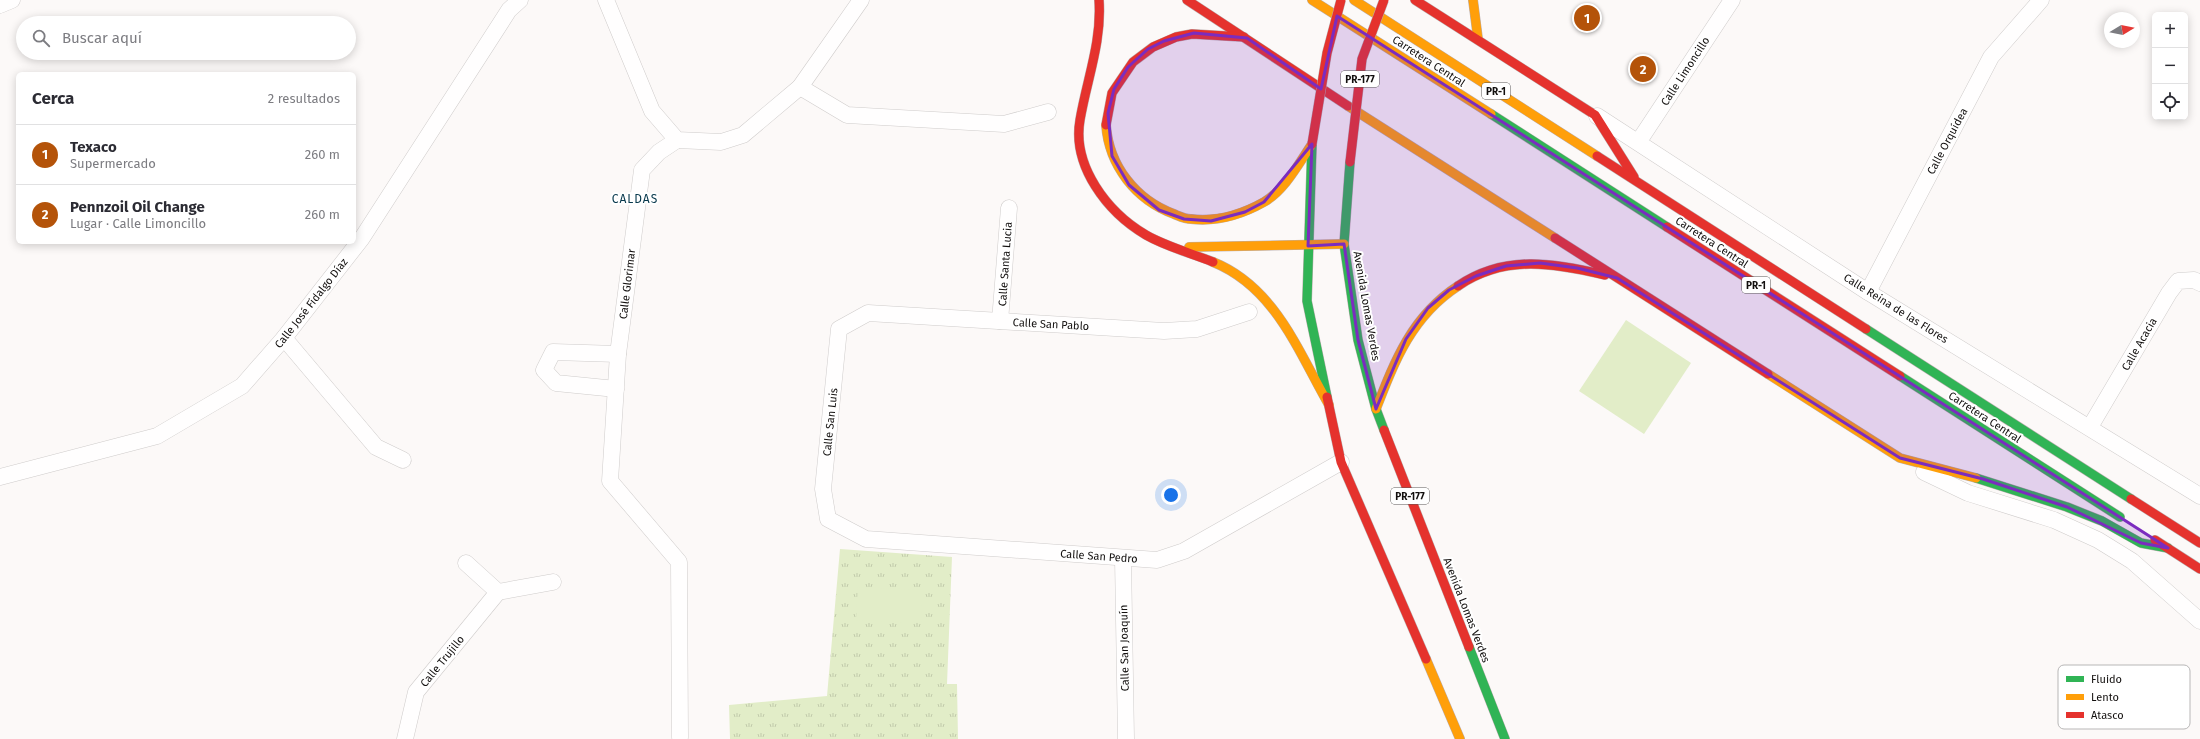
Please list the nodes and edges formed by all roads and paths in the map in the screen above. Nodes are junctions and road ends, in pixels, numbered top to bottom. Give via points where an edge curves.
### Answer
1 (12, 0) edge
2 (520, 0) edge
3 (606, 0) edge
4 (860, 0) edge
5 (1099, 0) edge
6 (1187, 0) edge
7 (1312, 0) edge
8 (1341, 0) edge
9 (1354, 0) edge
10 (1384, 0) edge
11 (1415, 0) edge
12 (1473, 0) edge
13 (1732, 0) edge
14 (2041, 0) edge
15 (0, 5) edge
16 (1247, 38) junction
17 (1478, 39) junction
18 (800, 87) junction
19 (1048, 112) dead end
20 (1595, 115) junction
21 (678, 140) junction
22 (1639, 142) junction
23 (1312, 144) junction
24 (1637, 182) junction
25 (1009, 208) dead end
26 (1344, 244) junction
27 (1308, 246) junction
28 (1178, 249) junction
29 (1617, 278) junction
30 (2200, 283) edge
31 (1868, 292) junction
32 (1249, 312) dead end
33 (1000, 321) junction
34 (852, 322) joint
35 (284, 338) junction
36 (618, 354) junction
37 (616, 389) junction
38 (1329, 405) junction
39 (1376, 409) junction
40 (2090, 427) junction
41 (1900, 458) junction
42 (403, 460) dead end
43 (1341, 462) junction
44 (0, 477) edge
45 (2200, 496) edge
46 (836, 523) joint
47 (2128, 523) dead end
48 (2148, 536) dead end
49 (2200, 543) edge
50 (2168, 548) junction
51 (1123, 558) junction
52 (466, 564) dead end
53 (2200, 569) edge
54 (553, 582) dead end
55 (498, 592) junction
56 (2200, 621) edge
57 (680, 737) dead end
58 (405, 739) edge
59 (1126, 739) edge
60 (1460, 739) edge
61 (1505, 739) edge

1 - 15 street
2 - 35 street, Calle José Fidalgo Díaz via 509,10 362,238
3 - 21 street via 652,111
4 - 18 street
5 - 28 main road via 1099,33 1080,114 1082,158 1094,186 1116,214 1142,234
6 - 16 main road
7 - 47 main road, Carretera Central / PR-1
8 - 23 main road, bridge via 1327,53
9 - 24 main road, Carretera Central / PR-1
10 - 26 main road, Avenida Lomas Verdes / PR-177, bridge via 1362,60 1350,162
11 - 17 main road
12 - 17 main road
13 - 22 street, Calle Limoncillo
14 - 31 street, Calle Orquídea via 1991,57
16 - 23 main road via 1202,33 1184,35 1155,45 1128,67 1114,89 1107,126 1112,156 1123,176 1137,193 1158,210 1184,219 1222,220 1264,202
16 - 29 main road via 1306,80
17 - 20 main road
18 - 19 street via 847,115 1004,124
18 - 21 street via 742,135 722,142
20 - 22 street, Calle Reina de las Flores
20 - 24 main road
21 - 36 street, Calle Glorimar via 659,152 642,170
22 - 31 street, Calle Reina de las Flores
23 - 27 main road
24 - 49 main road, Carretera Central / PR-1
25 - 33 street, Calle Santa Lucia
26 - 27 main road
26 - 39 main road, Avenida Lomas Verdes / PR-177 via 1358,340
27 - 28 main road
27 - 38 main road via 1307,301
28 - 38 main road via 1236,274 1272,305 1291,334
29 - 39 main road via 1577,268 1540,263 1506,266 1463,281 1428,308 1413,328 1400,349
29 - 41 main road
30 - 40 street, Calle Acacia via 2194,280 2178,281
31 - 40 street, Calle Reina de las Flores
32 - 33 street, Calle San Pablo via 1197,329 1164,330
33 - 34 street, Calle San Pablo via 868,313
34 - 46 street, Calle San Luis via 839,329 823,490 828,519
35 - 42 street via 376,447
35 - 44 street, Calle José Fidalgo Díaz via 242,386 157,436
36 - 37 street, Calle Glorimar
36 - 37 street via 553,352 544,370 556,383
37 - 57 street, Calle Glorimar via 610,481 679,562
38 - 43 main road
39 - 61 main road, Avenida Lomas Verdes / PR-177
40 - 45 street, Calle Reina de las Flores
41 - 50 main road via 1984,479 2102,521 2141,543
41 - 56 street via 1914,468 1968,493 2054,520 2098,540 2132,561
43 - 51 street, Calle San Pedro via 1184,551 1157,560
43 - 60 main road
46 - 51 street, Calle San Pedro via 866,539
48 - 50 main road
50 - 53 main road
51 - 59 street, Calle San Joaquín
52 - 55 street
54 - 55 street
55 - 58 street, Calle Trujillo via 416,692

